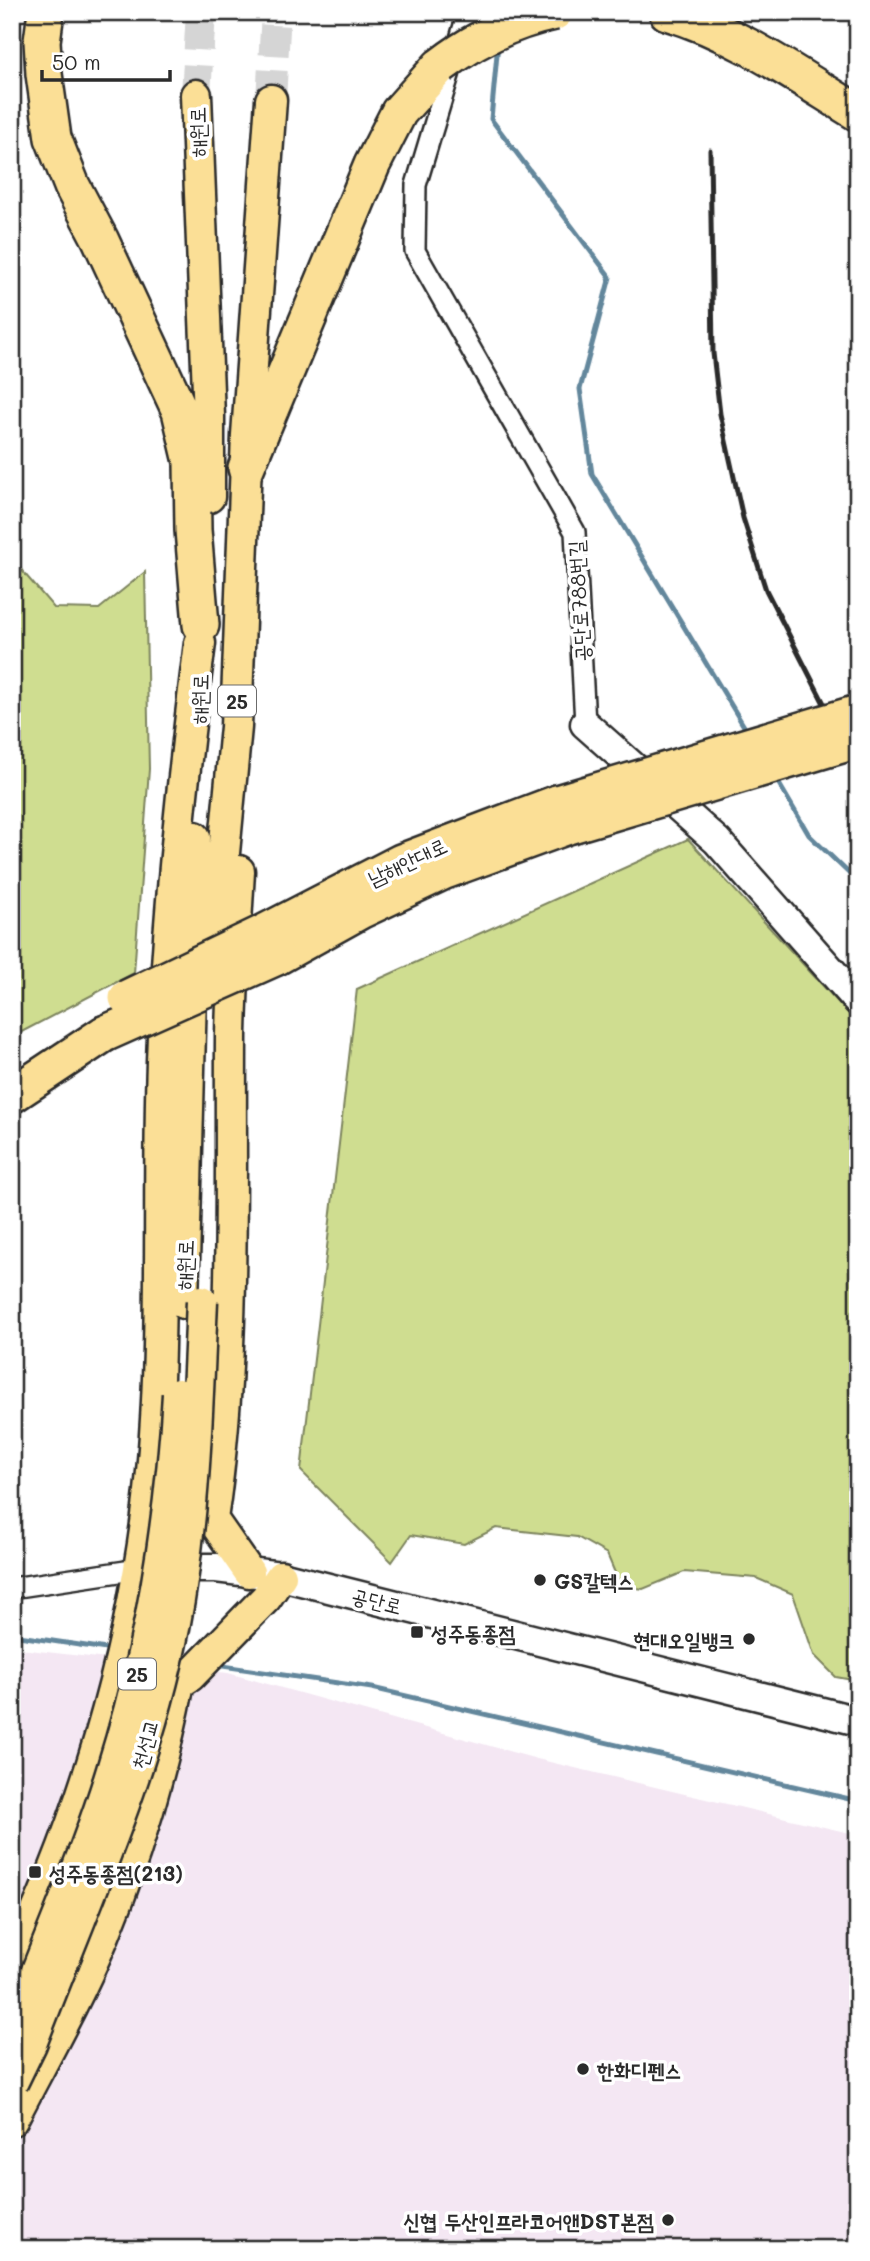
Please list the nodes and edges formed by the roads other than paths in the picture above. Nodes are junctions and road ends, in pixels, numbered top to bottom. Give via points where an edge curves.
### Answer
1 (46, 12) edge
2 (468, 12) edge
3 (555, 12) edge
4 (667, 12) edge
5 (719, 12) edge
6 (196, 95) tunnel mouth
7 (858, 98) edge
8 (271, 100) tunnel mouth
9 (858, 113) edge
10 (246, 468) junction
11 (201, 634) junction
12 (858, 713) edge
13 (585, 724) joint
14 (236, 727) junction
15 (858, 740) edge
16 (562, 815) junction
17 (858, 1001) edge
18 (99, 1024) junction
19 (12, 1067) edge
20 (12, 1095) edge
21 (192, 1302) junction
22 (152, 1456) junction
23 (218, 1478) junction
24 (249, 1572) junction
25 (136, 1582) junction
26 (273, 1587) junction
27 (12, 1588) edge
28 (858, 1721) edge
29 (21, 1926) edge
30 (12, 1965) edge
31 (12, 2026) edge
32 (12, 2083) edge
33 (12, 2120) edge

1 - 11 highway via 42,41 53,138 180,411 192,463
2 - 13 street, 공단로788번길 via 416,185 415,251 575,532
3 - 10 highway, bridge via 490,33 440,66 399,112 372,165
4 - 9 highway via 754,49
5 - 7 highway
6 - 11 main road, 해원로 / 25 via 209,416
8 - 10 main road, 해원로 / 25
10 - 14 main road, 해원로 / 25
11 - 21 main road, 해원로 / 25
11 - 22 main road via 169,932
12 - 16 highway, bridge
13 - 17 street, 공단로788번길 via 717,841
14 - 21 main road, 해원로 / 25 via 214,930
14 - 23 main road via 240,852 231,1032 230,1244
15 - 16 highway, bridge
16 - 18 highway, 남해안대로, bridge via 401,862 270,945
18 - 19 highway
18 - 20 highway
21 - 31 main road, 천선교 / 25, bridge via 147,1633 112,1770
21 - 32 main road, 천선교, bridge via 194,1490 174,1629 136,1776
22 - 23 main road via 159,1494 172,1509 202,1507
22 - 25 main road
23 - 24 main road via 212,1519
24 - 25 street, 공단로 via 216,1568
24 - 26 street, 공단로
25 - 27 street, 공단로
25 - 29 main road via 82,1791
26 - 28 street, 공단로
26 - 33 main road via 179,1683 167,1747 141,1836 102,1940
29 - 30 main road

